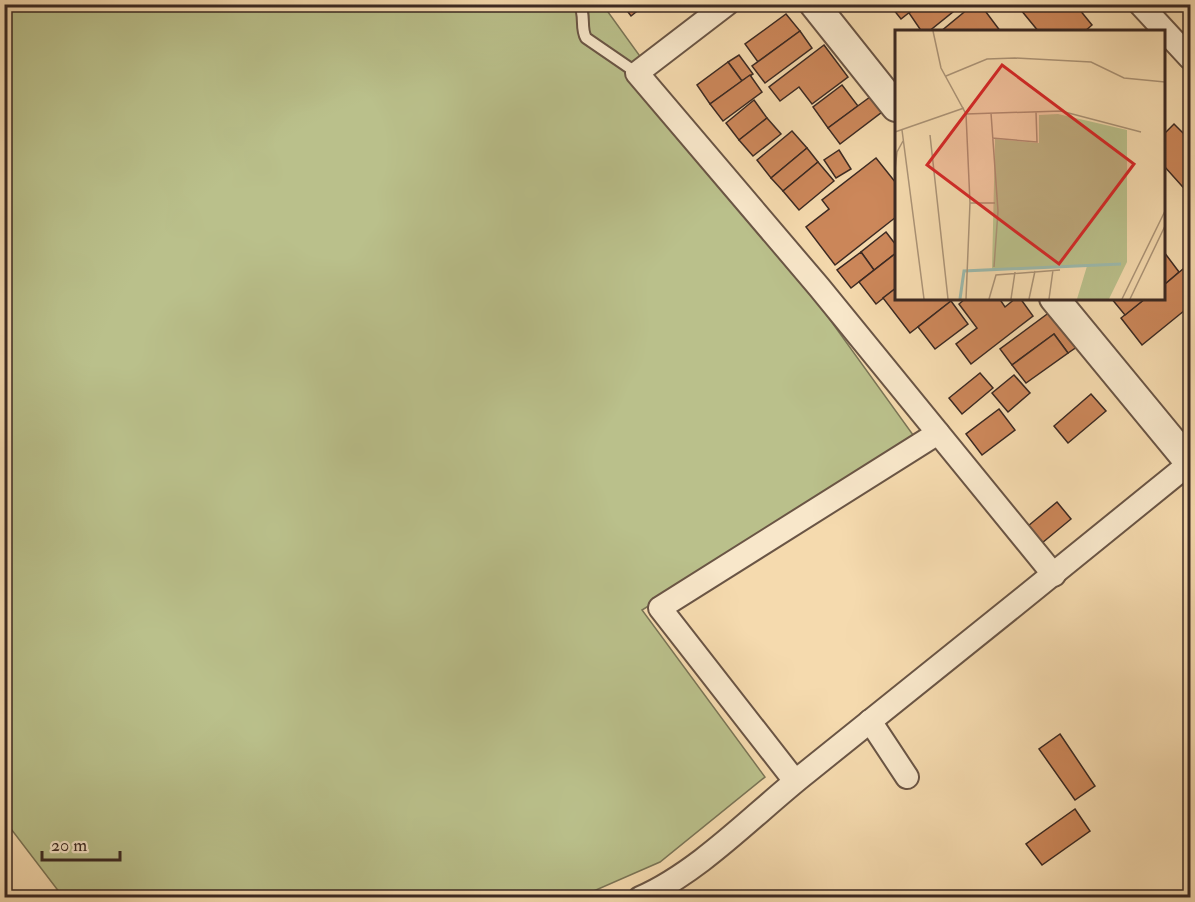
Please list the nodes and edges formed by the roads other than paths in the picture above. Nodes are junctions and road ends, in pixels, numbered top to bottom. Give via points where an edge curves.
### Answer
1 (579, 4) edge
2 (727, 4) edge
3 (814, 4) edge
4 (1140, 4) edge
5 (1165, 30) edge
6 (1165, 30) edge
7 (1191, 58) edge
8 (637, 73) junction
9 (895, 105) edge
10 (1056, 300) edge
11 (938, 433) junction
12 (1191, 463) edge
13 (1054, 575) junction
14 (870, 721) junction
15 (907, 777) dead end
16 (795, 781) junction
17 (640, 897) edge

1 - 8 lane via 586,38
2 - 8 street
3 - 9 street
4 - 6 street
5 - 7 street
8 - 11 street
10 - 12 street
11 - 13 street
11 - 16 street via 660,608
12 - 13 street
13 - 14 street
14 - 15 street
14 - 16 street
16 - 17 street via 691,868

